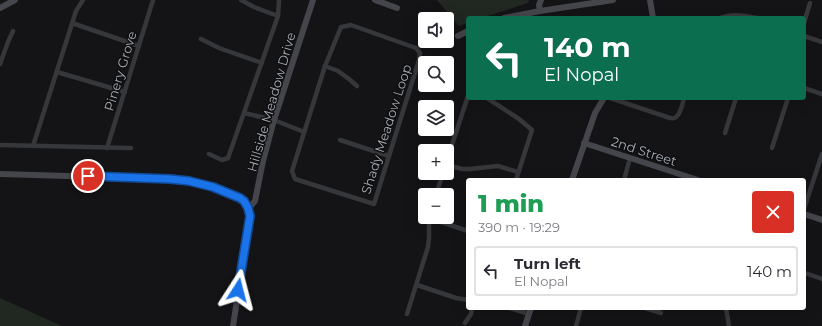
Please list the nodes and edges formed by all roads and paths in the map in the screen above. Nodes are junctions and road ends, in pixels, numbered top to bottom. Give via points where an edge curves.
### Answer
1 (15, 0) edge
2 (83, 0) edge
3 (154, 0) edge
4 (241, 0) edge
5 (279, 0) edge
6 (313, 0) edge
7 (375, 0) edge
8 (541, 0) edge
9 (613, 0) edge
10 (650, 0) edge
11 (810, 3) dead end
12 (0, 8) edge
13 (397, 8) dead end
14 (540, 11) junction
15 (278, 16) junction
16 (514, 16) edge
17 (653, 16) edge
18 (725, 16) edge
19 (746, 16) edge
20 (806, 16) edge
21 (72, 23) junction
22 (13, 31) dead end
23 (466, 32) edge
24 (458, 36) dead end
25 (806, 37) edge
26 (201, 39) dead end
27 (822, 42) edge
28 (139, 46) junction
29 (262, 63) junction
30 (0, 64) edge
31 (325, 66) junction
32 (57, 72) junction
33 (357, 86) dead end
34 (806, 89) edge
35 (125, 92) junction
36 (822, 94) edge
37 (467, 100) edge
38 (490, 100) edge
39 (603, 100) edge
40 (616, 100) edge
41 (683, 100) edge
42 (735, 100) edge
43 (787, 100) edge
44 (244, 113) junction
45 (274, 120) junction
46 (304, 132) junction
47 (725, 133) dead end
48 (340, 140) dead end
49 (452, 144) edge
50 (584, 144) junction
51 (0, 145) edge
52 (33, 146) junction
53 (107, 148) junction
54 (130, 148) dead end
55 (772, 148) dead end
56 (209, 154) dead end
57 (822, 154) edge
58 (389, 156) junction
59 (630, 158) junction
60 (454, 167) edge
61 (518, 172) junction
62 (0, 174) edge
63 (516, 178) edge
64 (573, 178) edge
65 (625, 178) edge
66 (692, 178) edge
67 (806, 203) edge
68 (248, 208) junction
69 (806, 215) edge
70 (822, 220) edge
71 (429, 224) edge
72 (448, 224) edge
73 (466, 230) edge
74 (806, 274) edge
75 (822, 279) edge
76 (417, 284) junction
77 (466, 300) edge
78 (472, 310) edge
79 (581, 310) edge
80 (651, 310) edge
81 (726, 310) edge
82 (530, 311) edge
83 (661, 313) dead end
84 (407, 314) dead end
85 (465, 323) dead end
86 (233, 326) edge
87 (525, 326) edge
88 (576, 326) edge
89 (729, 326) edge

1 - 12 street
2 - 21 street
3 - 28 street, Pinery Grove
4 - 15 street via 254,8
5 - 15 street
6 - 45 street, Hillside Meadow Drive
7 - 13 street
8 - 14 street
9 - 14 street
10 - 17 street
11 - 20 street
14 - 16 street
15 - 29 street
18 - 19 street
21 - 28 street
21 - 32 street
22 - 30 street
23 - 24 street
25 - 27 street
26 - 29 street
28 - 35 street, Pinery Grove
29 - 44 street
31 - 33 street via 338,71
31 - 46 street, Shady Meadow Loop
31 - 58 street, Shady Meadow Loop via 341,27 351,25 416,48 420,53
32 - 35 street
32 - 52 street
34 - 36 street
35 - 53 street, Pinery Grove
37 - 49 street
38 - 61 street via 532,130
39 - 50 street via 595,113
40 - 41 street via 670,118 676,117
42 - 47 street
43 - 55 street
44 - 45 street
44 - 56 street via 228,158 222,160
45 - 46 street
45 - 68 street, Hillside Meadow Drive via 255,201
46 - 58 street, Shady Meadow Loop via 292,171 295,180 374,204
48 - 58 street
50 - 59 street, 2nd Street
50 - 64 street
51 - 52 street
52 - 53 street
53 - 54 street
57 - 67 street
59 - 65 street
59 - 66 street, 2nd Street
60 - 61 street via 470,169 498,166
61 - 63 street
62 - 68 street via 189,181 240,198
68 - 86 street via 250,216
69 - 70 street
71 - 76 street via 428,247
72 - 73 street
74 - 75 street
76 - 77 street
76 - 84 street
78 - 85 street
79 - 88 street
80 - 83 street
81 - 89 street
82 - 87 street

